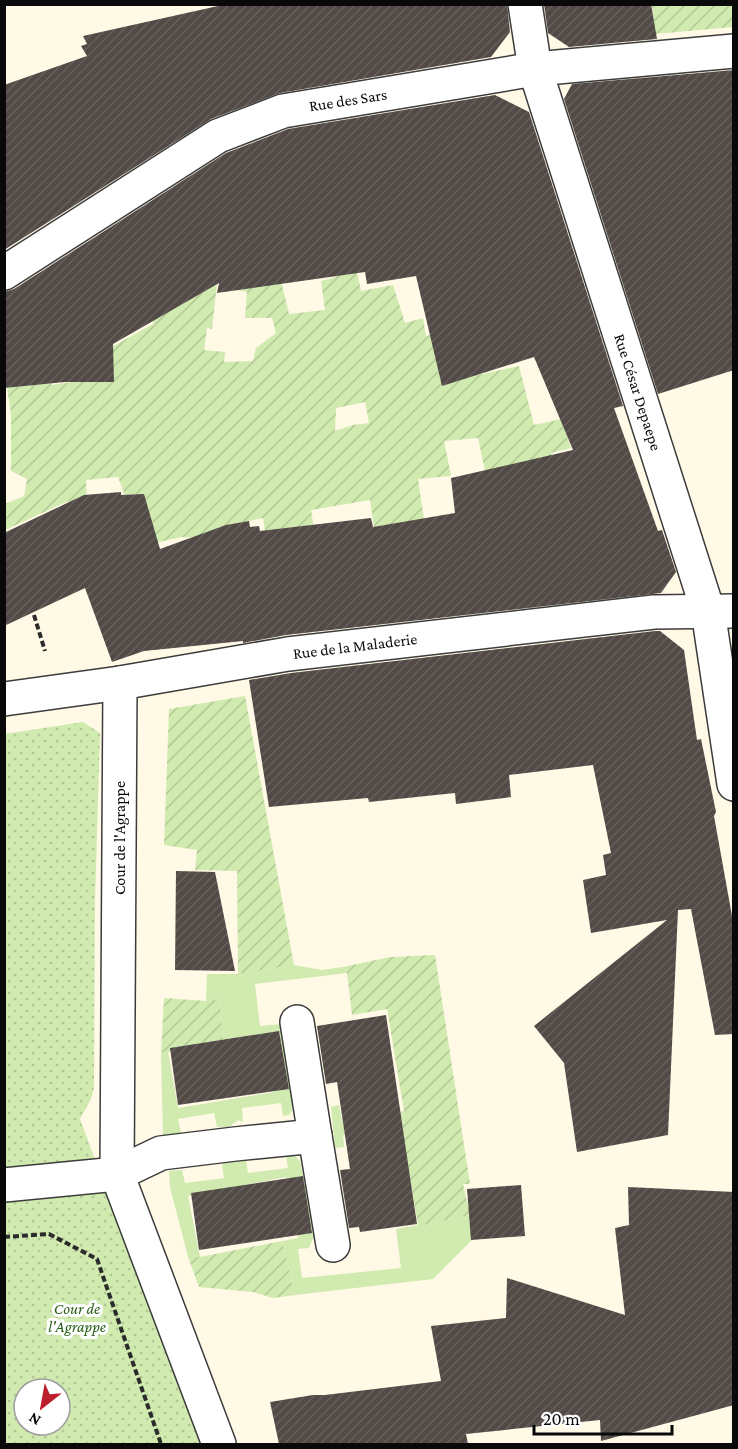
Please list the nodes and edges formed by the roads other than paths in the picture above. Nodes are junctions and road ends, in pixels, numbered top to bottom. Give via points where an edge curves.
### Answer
1 (525, 4) edge
2 (734, 51) edge
3 (535, 69) junction
4 (4, 273) edge
5 (721, 611) edge
6 (120, 683) junction
7 (4, 699) edge
8 (734, 783) edge
9 (297, 1022) dead end
10 (315, 1136) junction
11 (117, 1174) junction
12 (4, 1185) edge
13 (333, 1245) dead end
14 (219, 1444) edge

1 - 3 street, Rue César Depaepe
2 - 3 street, Rue des Sars
3 - 4 street, Rue des Sars via 283,111 218,136
3 - 5 street, Rue César Depaepe
5 - 6 street, Rue de la Maladerie via 654,612 288,654
5 - 8 street, Rue César Depaepe
6 - 7 street, Rue de la Maladerie
6 - 11 street, Cour de l'Agrappe
9 - 10 street
10 - 11 street via 161,1153
10 - 13 street
11 - 12 street
11 - 14 street, Cour de l'Agrappe

